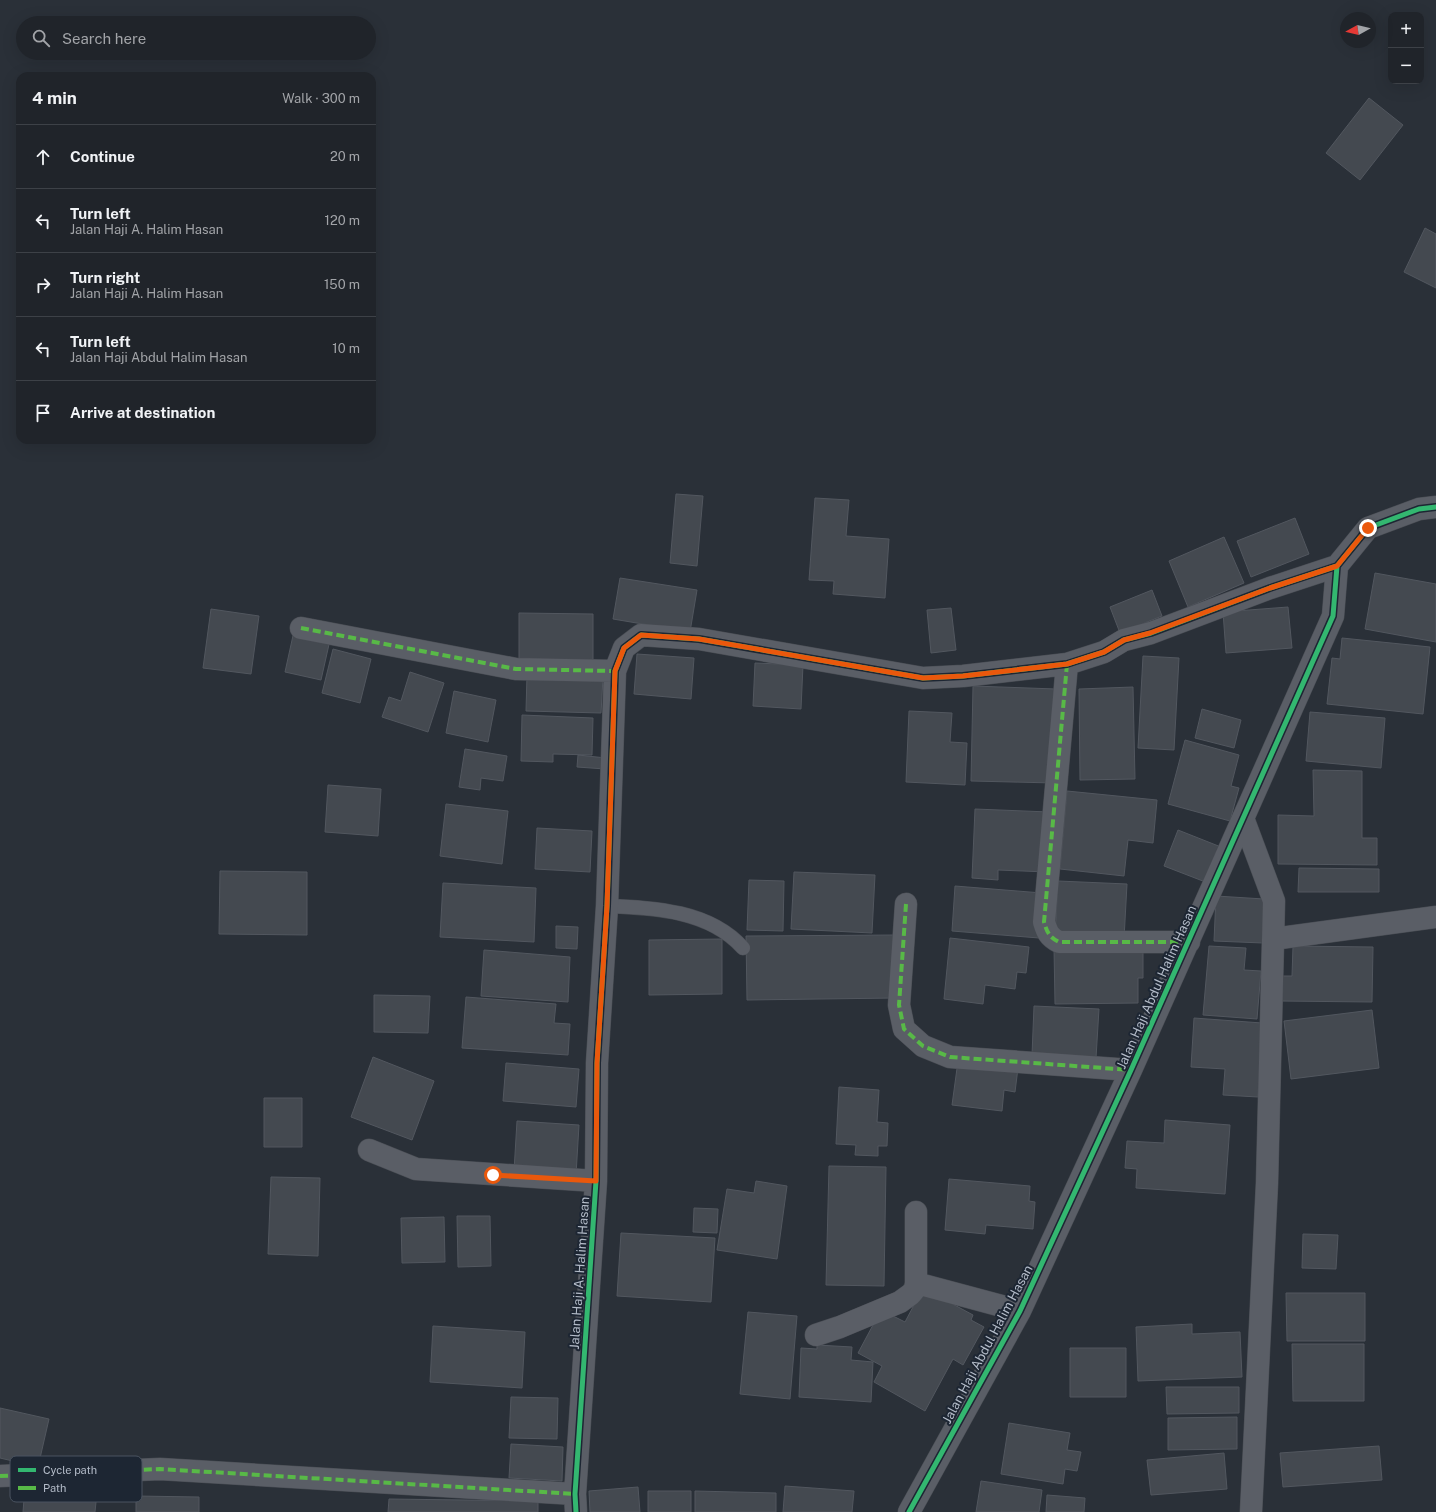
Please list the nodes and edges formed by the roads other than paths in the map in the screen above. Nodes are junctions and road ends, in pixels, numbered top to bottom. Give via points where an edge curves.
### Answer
1 (1436, 507) edge
2 (1337, 566) junction
3 (301, 628) dead end
4 (1067, 664) junction
5 (615, 671) junction
6 (1242, 818) junction
7 (906, 904) dead end
8 (607, 906) junction
9 (1436, 916) edge
10 (1273, 940) junction
11 (1189, 942) junction
12 (743, 948) dead end
13 (1131, 1070) junction
14 (369, 1150) dead end
15 (596, 1181) junction
16 (916, 1212) dead end
17 (916, 1283) junction
18 (1020, 1311) junction
19 (816, 1335) dead end
20 (142, 1470) edge
21 (0, 1476) edge
22 (10, 1476) edge
23 (576, 1503) edge
24 (909, 1512) edge
25 (1251, 1512) edge

1 - 2 street via 1419,509 1368,528
2 - 4 street, Jalan Haji A. Halim Hasan via 1124,640 1104,652
2 - 6 street, Jalan Haji Abdul Halim Hasan via 1333,616
3 - 5 street via 516,669
4 - 5 street, Jalan Haji A. Halim Hasan via 923,678 699,639 641,635 624,648
4 - 11 street via 1044,922 1047,931 1051,938 1059,942
5 - 8 street, Jalan Haji A. Halim Hasan
6 - 10 street via 1274,901
6 - 11 street, Jalan Haji Abdul Halim Hasan
7 - 13 street via 899,1005 904,1029 923,1046 950,1057
8 - 12 lane via 673,912 704,921 721,929
8 - 15 street, Jalan Haji A. Halim Hasan via 597,1063
9 - 10 street
10 - 25 street via 1266,1183
11 - 13 street, Jalan Haji Abdul Halim Hasan
13 - 18 street, Jalan Haji Abdul Halim Hasan
14 - 15 street via 416,1169
15 - 23 street, Jalan Haji A. Halim Hasan
16 - 17 street
17 - 18 street
17 - 19 street via 911,1294 900,1302
18 - 24 street, Jalan Haji Abdul Halim Hasan
20 - 23 street via 160,1469
21 - 22 street

